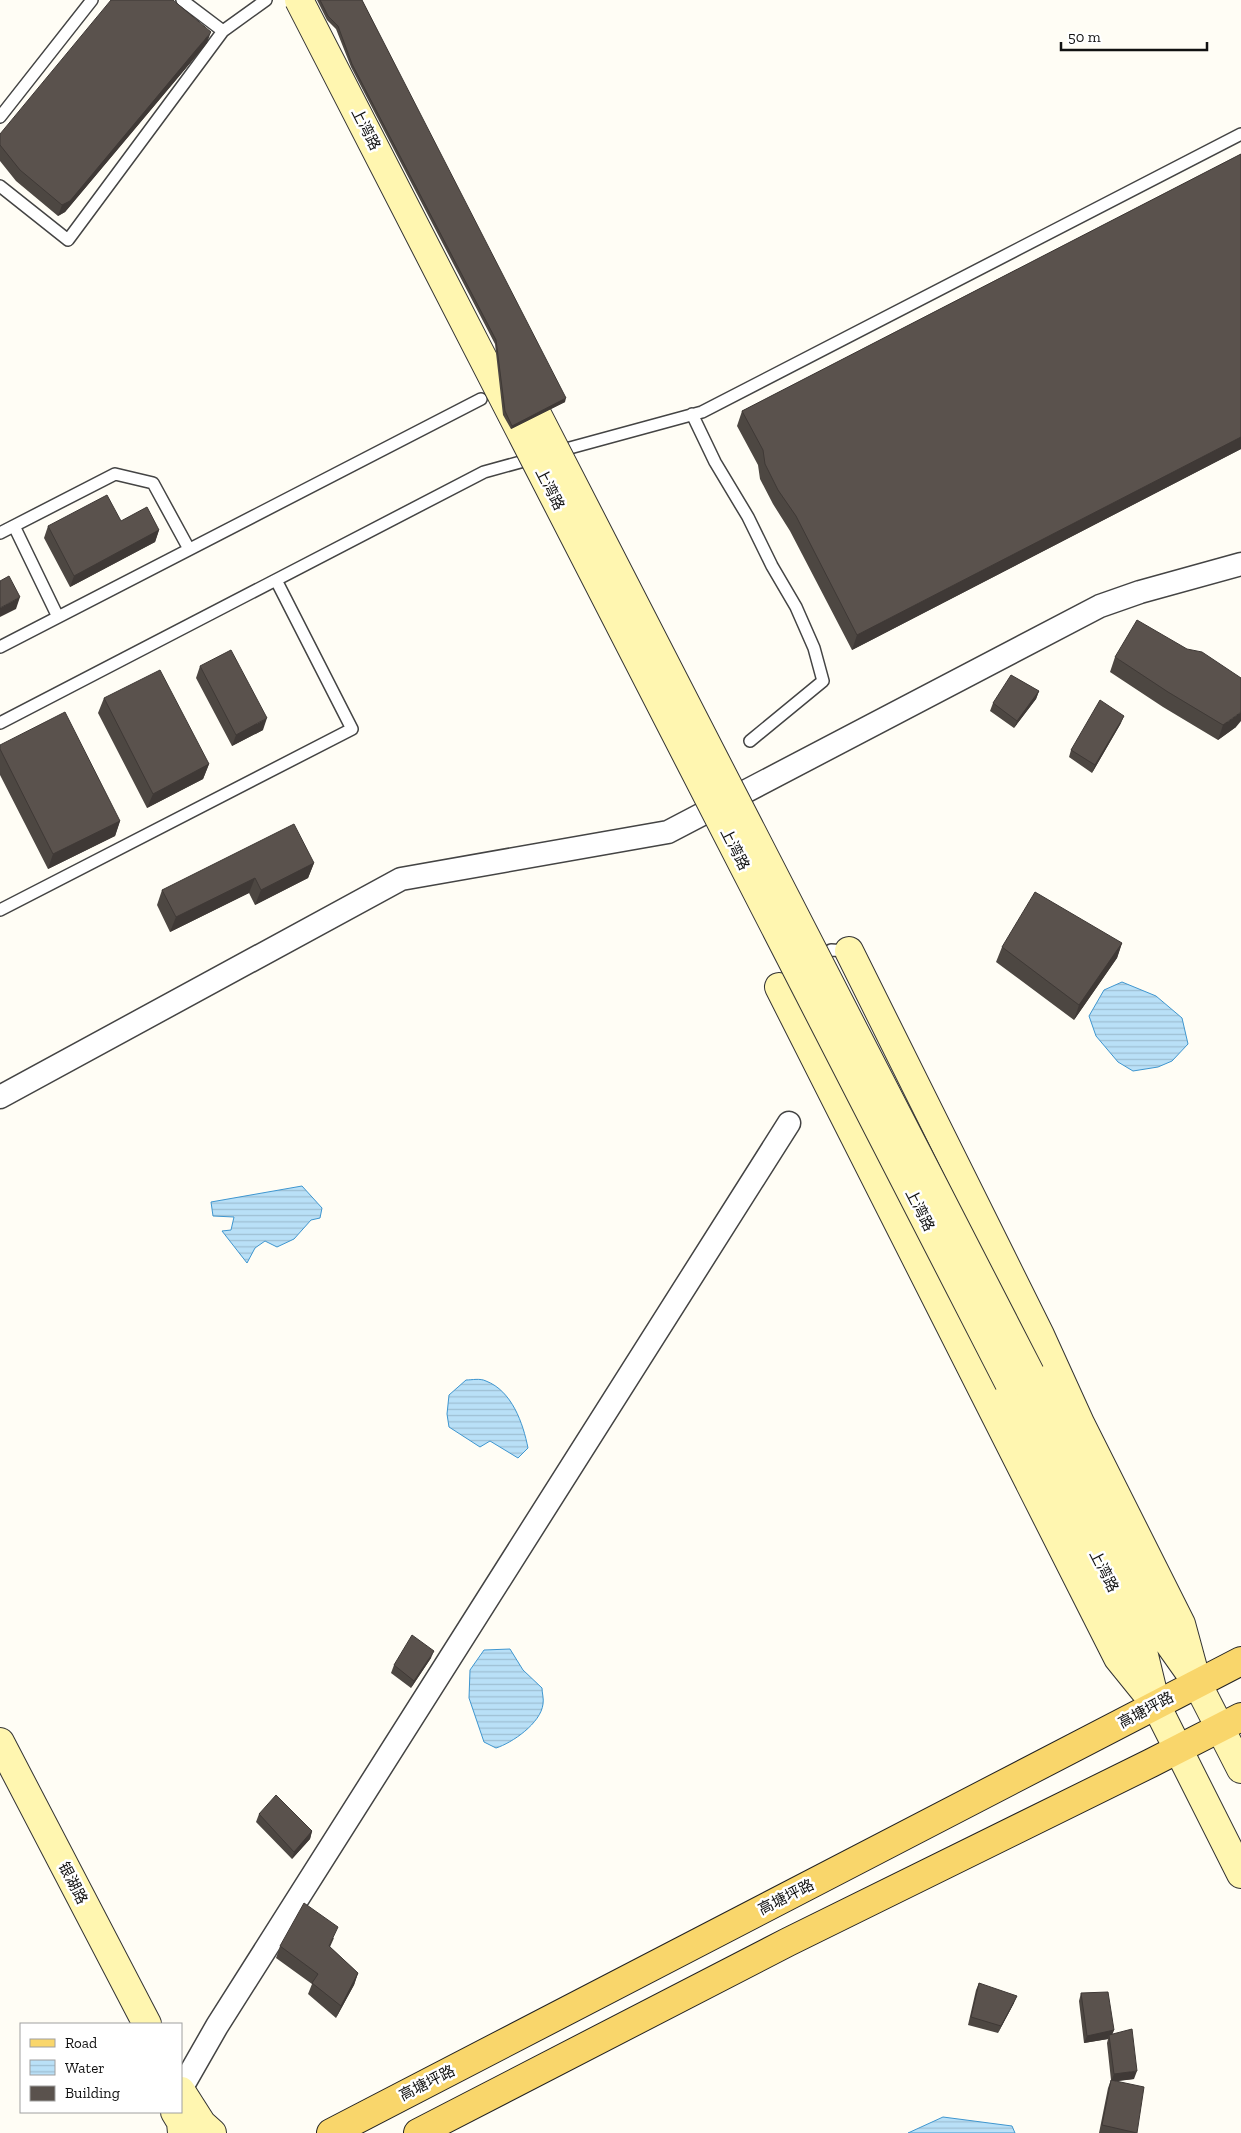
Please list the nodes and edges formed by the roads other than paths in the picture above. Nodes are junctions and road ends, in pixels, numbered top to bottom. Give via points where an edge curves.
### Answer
1 (92, 0) edge
2 (182, 0) edge
3 (266, 0) edge
4 (299, 0) edge
5 (325, 0) edge
6 (223, 31) junction
7 (0, 117) edge
8 (1241, 134) edge
9 (0, 186) edge
10 (481, 398) dead end
11 (692, 414) junction
12 (14, 526) junction
13 (0, 533) edge
14 (189, 549) junction
15 (1241, 564) edge
16 (276, 580) junction
17 (58, 616) junction
18 (0, 647) edge
19 (0, 724) edge
20 (750, 741) dead end
21 (0, 910) edge
22 (849, 951) joint
23 (779, 987) joint
24 (0, 1097) edge
25 (790, 1123) dead end
26 (1019, 1378) junction
27 (1241, 1660) edge
28 (1197, 1684) junction
29 (1156, 1705) junction
30 (1230, 1722) edge
31 (0, 1742) edge
32 (1179, 1749) junction
33 (1241, 1769) edge
34 (0, 1774) edge
35 (1241, 1874) edge
36 (129, 2023) edge
37 (146, 2023) edge
38 (182, 2088) edge
39 (182, 2092) edge
40 (176, 2113) edge
41 (182, 2133) edge
42 (212, 2133) edge
43 (331, 2133) edge
44 (418, 2133) edge

1 - 7 lane
2 - 6 lane
3 - 6 lane
4 - 26 main road, 上湾路, bridge
5 - 26 main road, 上湾路, bridge
6 - 9 lane via 68,240
8 - 11 lane via 702,412
10 - 14 lane
11 - 16 lane via 484,472
11 - 20 lane via 715,462 796,607 814,648 823,681
12 - 13 lane
12 - 14 lane via 115,474 153,483
12 - 17 lane
14 - 17 lane
15 - 24 street via 1100,606 668,832 401,879
16 - 19 lane
16 - 21 lane via 352,729
17 - 18 lane
22 - 23 lane via 831,950 782,976
22 - 28 main road, 上湾路 via 1181,1624
23 - 29 main road, 上湾路 via 1118,1658
25 - 38 street via 217,2026
26 - 28 main road, 上湾路 via 1163,1635
26 - 29 main road, 上湾路 via 1142,1647
27 - 28 main road, 高塘坪路
28 - 29 main road, 高塘坪路
28 - 30 main road, 上湾路
29 - 32 main road, 上湾路
29 - 43 main road, 高塘坪路
30 - 32 main road
30 - 33 main road, 上湾路
31 - 37 main road, 银湖路
32 - 35 main road, 上湾路
32 - 44 main road via 788,1942
34 - 36 main road, 银湖路
39 - 42 main road via 190,2109
40 - 41 main road

